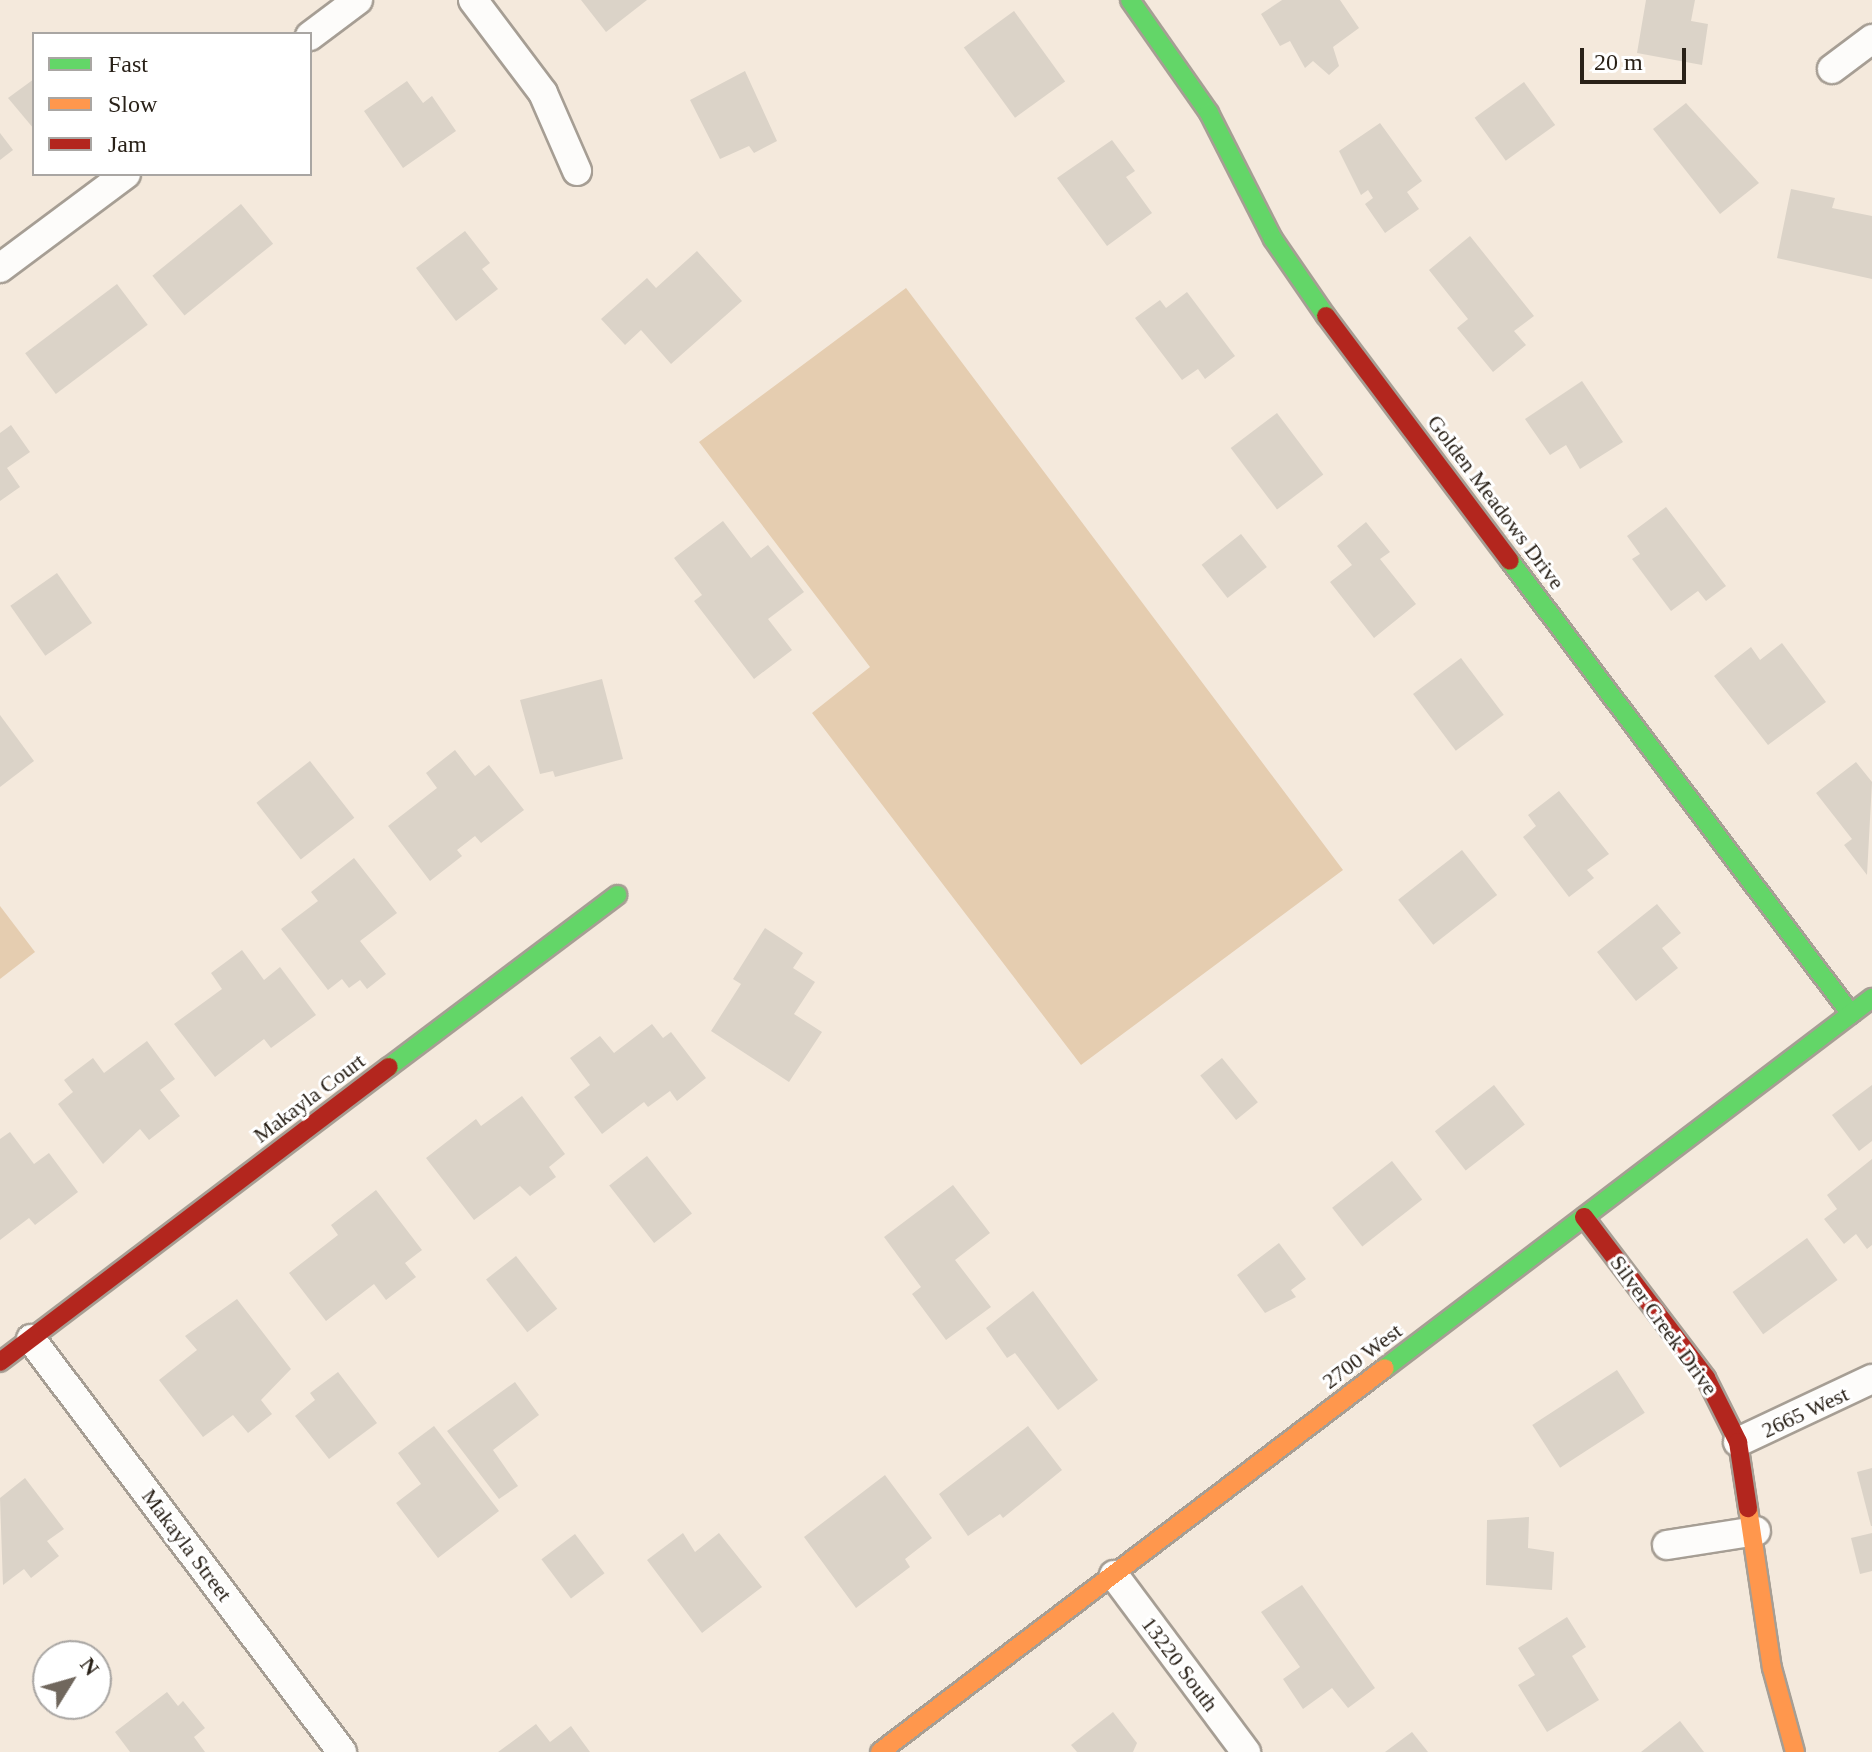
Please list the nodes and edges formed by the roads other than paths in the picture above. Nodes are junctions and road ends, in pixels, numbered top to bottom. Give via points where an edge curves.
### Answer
1 (358, 0) edge
2 (473, 0) edge
3 (1130, 0) edge
4 (312, 34) edge
5 (1872, 39) edge
6 (1832, 69) dead end
7 (577, 171) dead end
8 (123, 176) edge
9 (0, 268) edge
10 (617, 895) dead end
11 (1872, 998) edge
12 (1851, 1014) junction
13 (1584, 1217) junction
14 (31, 1339) junction
15 (0, 1362) edge
16 (1872, 1379) edge
17 (1738, 1442) junction
18 (1756, 1531) junction
19 (1667, 1545) dead end
20 (1114, 1575) junction
21 (342, 1752) edge
22 (880, 1752) edge
23 (1246, 1752) edge
24 (1795, 1752) edge

1 - 4 street
2 - 7 street via 543,93
3 - 12 street, Golden Meadows Drive via 1209,113 1273,239 1313,299
5 - 6 street
8 - 9 street
10 - 14 street, Makayla Court
11 - 12 street, 2700 West
12 - 13 street, 2700 West
13 - 17 street, Silver Creek Drive via 1706,1378
13 - 20 street, 2700 West
14 - 15 street, Makayla Court
14 - 21 street, Makayla Street
16 - 17 street, 2665 West
17 - 18 street, Silver Creek Drive
18 - 19 street
18 - 24 street, Silver Creek Drive via 1772,1668
20 - 22 street, 2700 West
20 - 23 street, 13220 South

